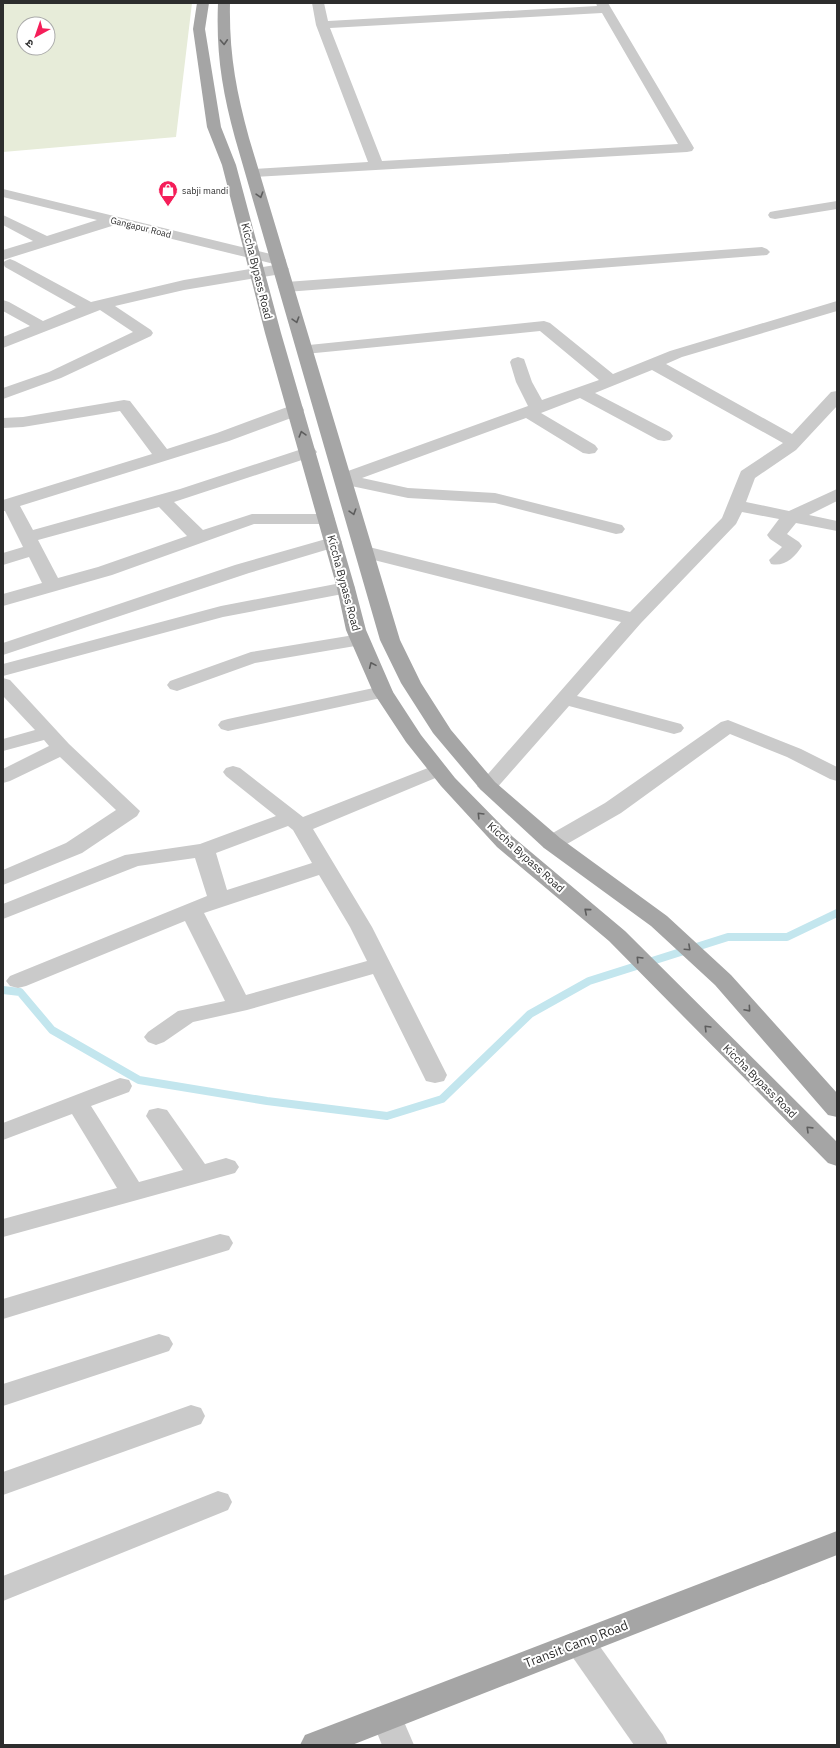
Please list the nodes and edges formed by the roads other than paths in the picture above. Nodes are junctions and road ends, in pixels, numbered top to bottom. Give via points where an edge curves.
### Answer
1 (203, 3) edge
2 (224, 3) edge
3 (318, 3) edge
4 (604, 6) edge
5 (322, 25) junction
6 (377, 166) junction
7 (253, 173) junction
8 (3, 194) edge
9 (837, 205) edge
10 (775, 215) dead end
11 (3, 218) edge
12 (114, 220) junction
13 (272, 232) junction
14 (248, 234) junction
15 (47, 242) junction
16 (762, 252) dead end
17 (252, 254) junction
18 (7, 260) edge
19 (280, 264) junction
20 (259, 280) junction
21 (286, 287) junction
22 (3, 305) edge
23 (96, 306) junction
24 (837, 306) edge
25 (43, 327) junction
26 (3, 343) edge
27 (305, 349) junction
28 (518, 362) dead end
29 (653, 364) junction
30 (611, 381) junction
31 (6, 388) edge
32 (581, 392) junction
33 (837, 396) edge
34 (322, 409) junction
35 (296, 410) junction
36 (533, 410) junction
37 (3, 423) edge
38 (664, 436) dead end
39 (794, 442) junction
40 (589, 449) dead end
41 (308, 452) junction
42 (163, 456) junction
43 (343, 479) junction
44 (315, 481) junction
45 (837, 494) edge
46 (162, 500) junction
47 (6, 505) edge
48 (736, 505) junction
49 (792, 516) junction
50 (326, 519) junction
51 (837, 526) edge
52 (616, 529) dead end
53 (199, 538) junction
54 (333, 542) junction
55 (31, 544) junction
56 (365, 552) junction
57 (3, 559) edge
58 (778, 560) dead end
59 (52, 586) junction
60 (346, 588) junction
61 (3, 600) edge
62 (634, 619) junction
63 (360, 640) junction
64 (3, 649) edge
65 (3, 670) edge
66 (3, 684) edge
67 (177, 685) dead end
68 (386, 696) junction
69 (419, 696) junction
70 (565, 699) junction
71 (228, 725) dead end
72 (674, 728) dead end
73 (55, 740) junction
74 (3, 745) edge
75 (832, 767) edge
76 (438, 770) junction
77 (233, 772) dead end
78 (3, 777) edge
79 (488, 786) junction
80 (296, 822) junction
81 (552, 843) junction
82 (204, 850) junction
83 (325, 866) junction
84 (3, 878) edge
85 (219, 900) junction
86 (191, 910) junction
87 (3, 912) edge
88 (380, 965) junction
89 (18, 981) dead end
90 (239, 1005) junction
91 (156, 1037) dead end
92 (435, 1075) dead end
93 (120, 1086) dead end
94 (77, 1103) junction
95 (837, 1109) edge
96 (158, 1116) dead end
97 (3, 1132) edge
98 (837, 1157) edge
99 (226, 1167) dead end
100 (199, 1174) junction
101 (132, 1192) junction
102 (3, 1228) edge
103 (220, 1243) dead end
104 (3, 1309) edge
105 (159, 1344) dead end
106 (3, 1396) edge
107 (191, 1416) dead end
108 (3, 1484) edge
109 (218, 1502) dead end
110 (837, 1543) edge
111 (3, 1589) edge
112 (580, 1643) junction
113 (392, 1731) edge
114 (316, 1745) edge
115 (652, 1745) edge

1 - 14 main road, Kiccha Bypass Road via 199,29 209,102 214,127 229,165
2 -> 7 main road via 222,17 225,67 239,128
3 - 5 street
4 - 5 street
4 - 6 street via 687,148
5 - 6 street
6 - 7 street
7 -> 13 main road
8 - 12 street, Gangapur Road
9 - 10 street
11 - 15 street
12 - 15 street
12 - 17 street, Gangapur Road
13 - 14 main road
13 - 19 main road
14 - 17 main road, Kiccha Bypass Road
15 - 18 street
16 - 21 street
17 - 19 street, Gangapur Road
17 - 20 main road, Kiccha Bypass Road
18 - 23 street
19 - 20 street
19 - 21 main road
20 - 21 main road
20 - 23 street via 184,284
20 - 35 main road, Kiccha Bypass Road
21 -> 27 main road
22 - 25 street
23 - 25 street
23 - 31 street via 145,333 55,375
24 - 29 street via 676,354
25 - 26 street
27 - 30 street via 544,326
27 - 34 main road
28 - 36 street
29 - 30 street
29 - 39 street
30 - 32 street
32 - 36 street
32 - 38 street
33 - 39 street
34 - 35 main road
34 - 43 main road
41 -> 35 main road, Kiccha Bypass Road
35 - 42 street
36 - 40 street
36 - 43 street
37 - 42 street via 24,422 124,404
39 - 48 street via 747,476
41 - 44 main road, Kiccha Bypass Road
41 - 46 street via 212,486
42 - 47 street
43 - 44 main road
43 - 52 street via 408,493 495,498
43 -> 56 main road
44 - 50 main road, Kiccha Bypass Road
45 - 49 street
46 - 53 street
46 - 55 street via 69,524
47 - 55 street
48 - 49 street
48 - 62 street via 730,520
49 - 51 street
49 - 58 street via 776,536 793,546
50 - 53 street via 252,519
50 - 54 main road, Kiccha Bypass Road
53 - 59 street via 105,571
54 - 60 main road, Kiccha Bypass Road
54 - 64 street via 242,569
55 - 57 street
55 - 59 street
56 - 62 street
56 - 69 main road via 390,640
59 - 61 street
60 - 63 main road, Kiccha Bypass Road
60 - 65 street via 221,612
62 - 70 street
63 - 67 street via 251,658
68 -> 63 main road, Kiccha Bypass Road
66 - 73 street
68 - 69 main road
68 - 71 street
68 - 76 main road, Kiccha Bypass Road via 413,738
69 - 79 main road via 443,733
70 - 72 street
70 - 79 street
73 - 74 street
73 - 78 street
73 - 84 street via 129,811 74,848
75 - 81 street via 728,726 614,808
76 - 80 street
98 -> 76 main road, Kiccha Bypass Road via 617,936 505,842
77 - 80 street
79 - 81 main road
80 - 82 street
80 - 83 street
81 -> 95 main road via 659,921 723,980
82 - 85 street
82 - 87 street via 133,860
83 - 85 street
83 - 88 street
85 - 86 street
86 - 89 street
86 - 90 street
88 - 90 street
88 - 92 street
90 - 91 street via 186,1016
93 - 94 street
94 - 97 street
94 - 101 street
96 - 100 street
99 - 100 street
100 - 101 street
101 - 102 street
103 - 104 street
105 - 106 street
107 - 108 street
109 - 111 street
110 - 112 main road, Transit Camp Road
112 - 113 main road, Transit Camp Road
112 - 115 street
113 - 114 main road, Transit Camp Road

